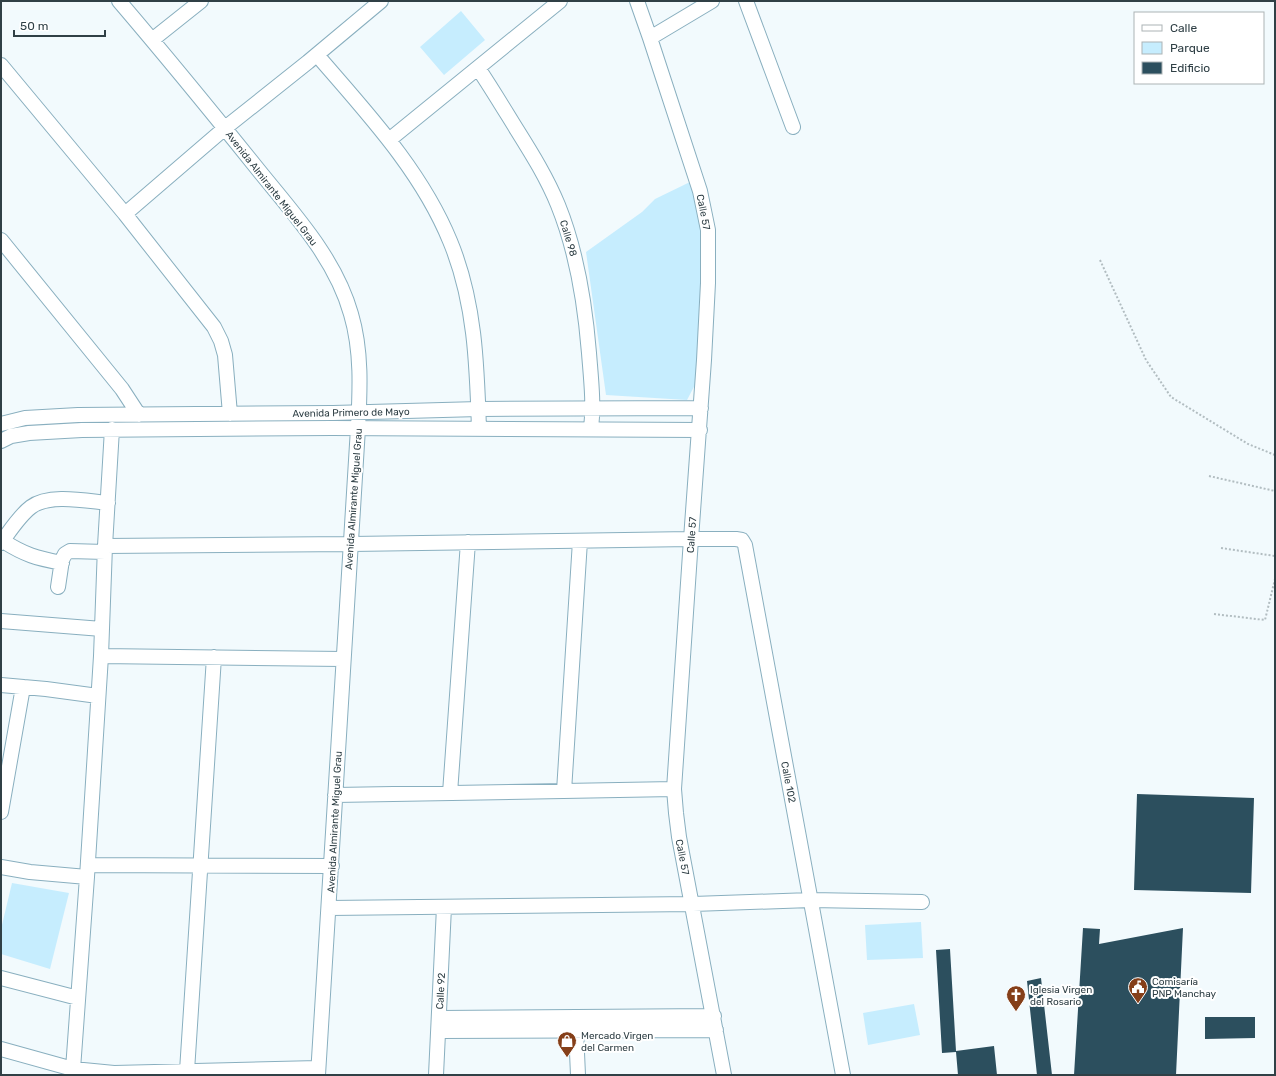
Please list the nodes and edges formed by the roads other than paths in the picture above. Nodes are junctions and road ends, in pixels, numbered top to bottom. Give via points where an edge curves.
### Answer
1 (119, 1) edge
2 (201, 1) edge
3 (381, 1) edge
4 (560, 1) edge
5 (637, 1) edge
6 (712, 1) edge
7 (746, 1) edge
8 (650, 38) junction
9 (152, 40) junction
10 (317, 55) junction
11 (1, 66) edge
12 (478, 68) junction
13 (793, 126) dead end
14 (225, 128) junction
15 (389, 140) junction
16 (125, 214) junction
17 (1, 240) edge
18 (701, 408) junction
19 (479, 409) junction
20 (593, 409) junction
21 (359, 412) junction
22 (230, 414) junction
23 (139, 415) junction
24 (1, 424) edge
25 (358, 428) junction
26 (480, 429) junction
27 (591, 429) junction
28 (112, 430) junction
29 (700, 430) junction
30 (1, 441) edge
31 (108, 503) junction
32 (691, 539) junction
33 (580, 541) junction
34 (2, 542) edge
35 (468, 542) junction
36 (351, 544) junction
37 (105, 549) junction
38 (62, 562) junction
39 (58, 587) dead end
40 (1, 621) edge
41 (102, 629) junction
42 (101, 656) junction
43 (214, 657) junction
44 (343, 659) junction
45 (1, 685) edge
46 (23, 687) junction
47 (98, 696) junction
48 (674, 789) junction
49 (564, 791) junction
50 (450, 793) junction
51 (336, 795) junction
52 (1, 812) edge
53 (201, 866) junction
54 (332, 866) junction
55 (1, 867) edge
56 (87, 871) junction
57 (811, 900) junction
58 (922, 902) dead end
59 (693, 904) junction
60 (444, 907) junction
61 (329, 908) junction
62 (1, 978) edge
63 (78, 998) junction
64 (714, 1016) junction
65 (439, 1025) junction
66 (576, 1030) junction
67 (716, 1030) junction
68 (1, 1049) edge
69 (187, 1071) junction
70 (72, 1072) edge
71 (318, 1072) edge
72 (436, 1075) edge
73 (578, 1075) edge
74 (724, 1075) edge
75 (843, 1075) edge

1 - 9 street, Avenida Almirante Miguel Grau
2 - 9 street
3 - 10 street
4 - 12 street
5 - 8 street, Calle 57
6 - 8 street
7 - 13 street
8 - 18 street, Calle 57 via 707,220 708,283
9 - 14 street, Avenida Almirante Miguel Grau
10 - 14 street
10 - 15 street
11 - 16 street
12 - 15 street
12 - 20 street, Calle 98 via 541,170 565,225 577,266 583,301
14 - 16 street
14 - 21 street, Avenida Almirante Miguel Grau via 318,245 340,283 358,344
15 - 19 street via 423,188 450,241 457,261 476,350
16 - 22 street via 222,340
17 - 23 street via 122,389
18 - 20 street, Avenida Primero de Mayo
18 - 29 street, Calle 57
19 - 20 street, Avenida Primero de Mayo
19 - 21 street, Avenida Primero de Mayo
19 - 26 street
20 - 27 street, Calle 98
21 - 22 street, Avenida Primero de Mayo
21 - 25 street, Avenida Almirante Miguel Grau
22 - 23 street, Avenida Primero de Mayo
23 - 24 street, Avenida Primero de Mayo via 35,417
25 - 26 street, Avenida Primero de Mayo
25 - 28 street, Avenida Primero de Mayo
25 - 36 street, Avenida Almirante Miguel Grau
26 - 27 street, Avenida Primero de Mayo
27 - 29 street, Avenida Primero de Mayo
28 - 30 street, Avenida Primero de Mayo via 39,431 19,434
28 - 31 street
29 - 32 street, Calle 57
31 - 34 street via 61,500 39,503 27,510
31 - 37 street
32 - 33 street, Calle 102
32 - 48 street, Calle 57
32 - 57 street, Calle 102 via 736,539 742,540 744,544
33 - 35 street, Calle 102
33 - 49 street
34 - 38 street via 31,556
35 - 36 street, Calle 102
35 - 50 street
36 - 37 street, Calle 102
36 - 44 street, Avenida Almirante Miguel Grau
37 - 38 street, Calle 102 via 67,552
37 - 41 street
38 - 39 street
40 - 41 street
41 - 42 street
42 - 43 street
42 - 47 street
43 - 44 street
43 - 53 street
44 - 51 street, Avenida Almirante Miguel Grau
45 - 46 street
46 - 47 street
46 - 52 street
47 - 56 street
48 - 49 street
48 - 59 street, Calle 57 via 678,831
49 - 50 street
50 - 51 street
51 - 54 street, Avenida Almirante Miguel Grau
53 - 54 street
53 - 56 street
53 - 69 street
54 - 61 street, Avenida Almirante Miguel Grau
55 - 56 street via 30,872
56 - 63 street
57 - 58 street
57 - 59 street
57 - 75 street, Calle 102
59 - 60 street
59 - 64 street, Calle 57
60 - 61 street
60 - 65 street, Calle 92
61 - 71 street, Avenida Almirante Miguel Grau
62 - 63 street
63 - 70 street
64 - 65 street
64 - 67 street, Calle 57
65 - 66 street
65 - 72 street, Calle 92
66 - 67 street
66 - 73 street
67 - 74 street, Calle 57
68 - 70 street
69 - 70 street
69 - 71 street

